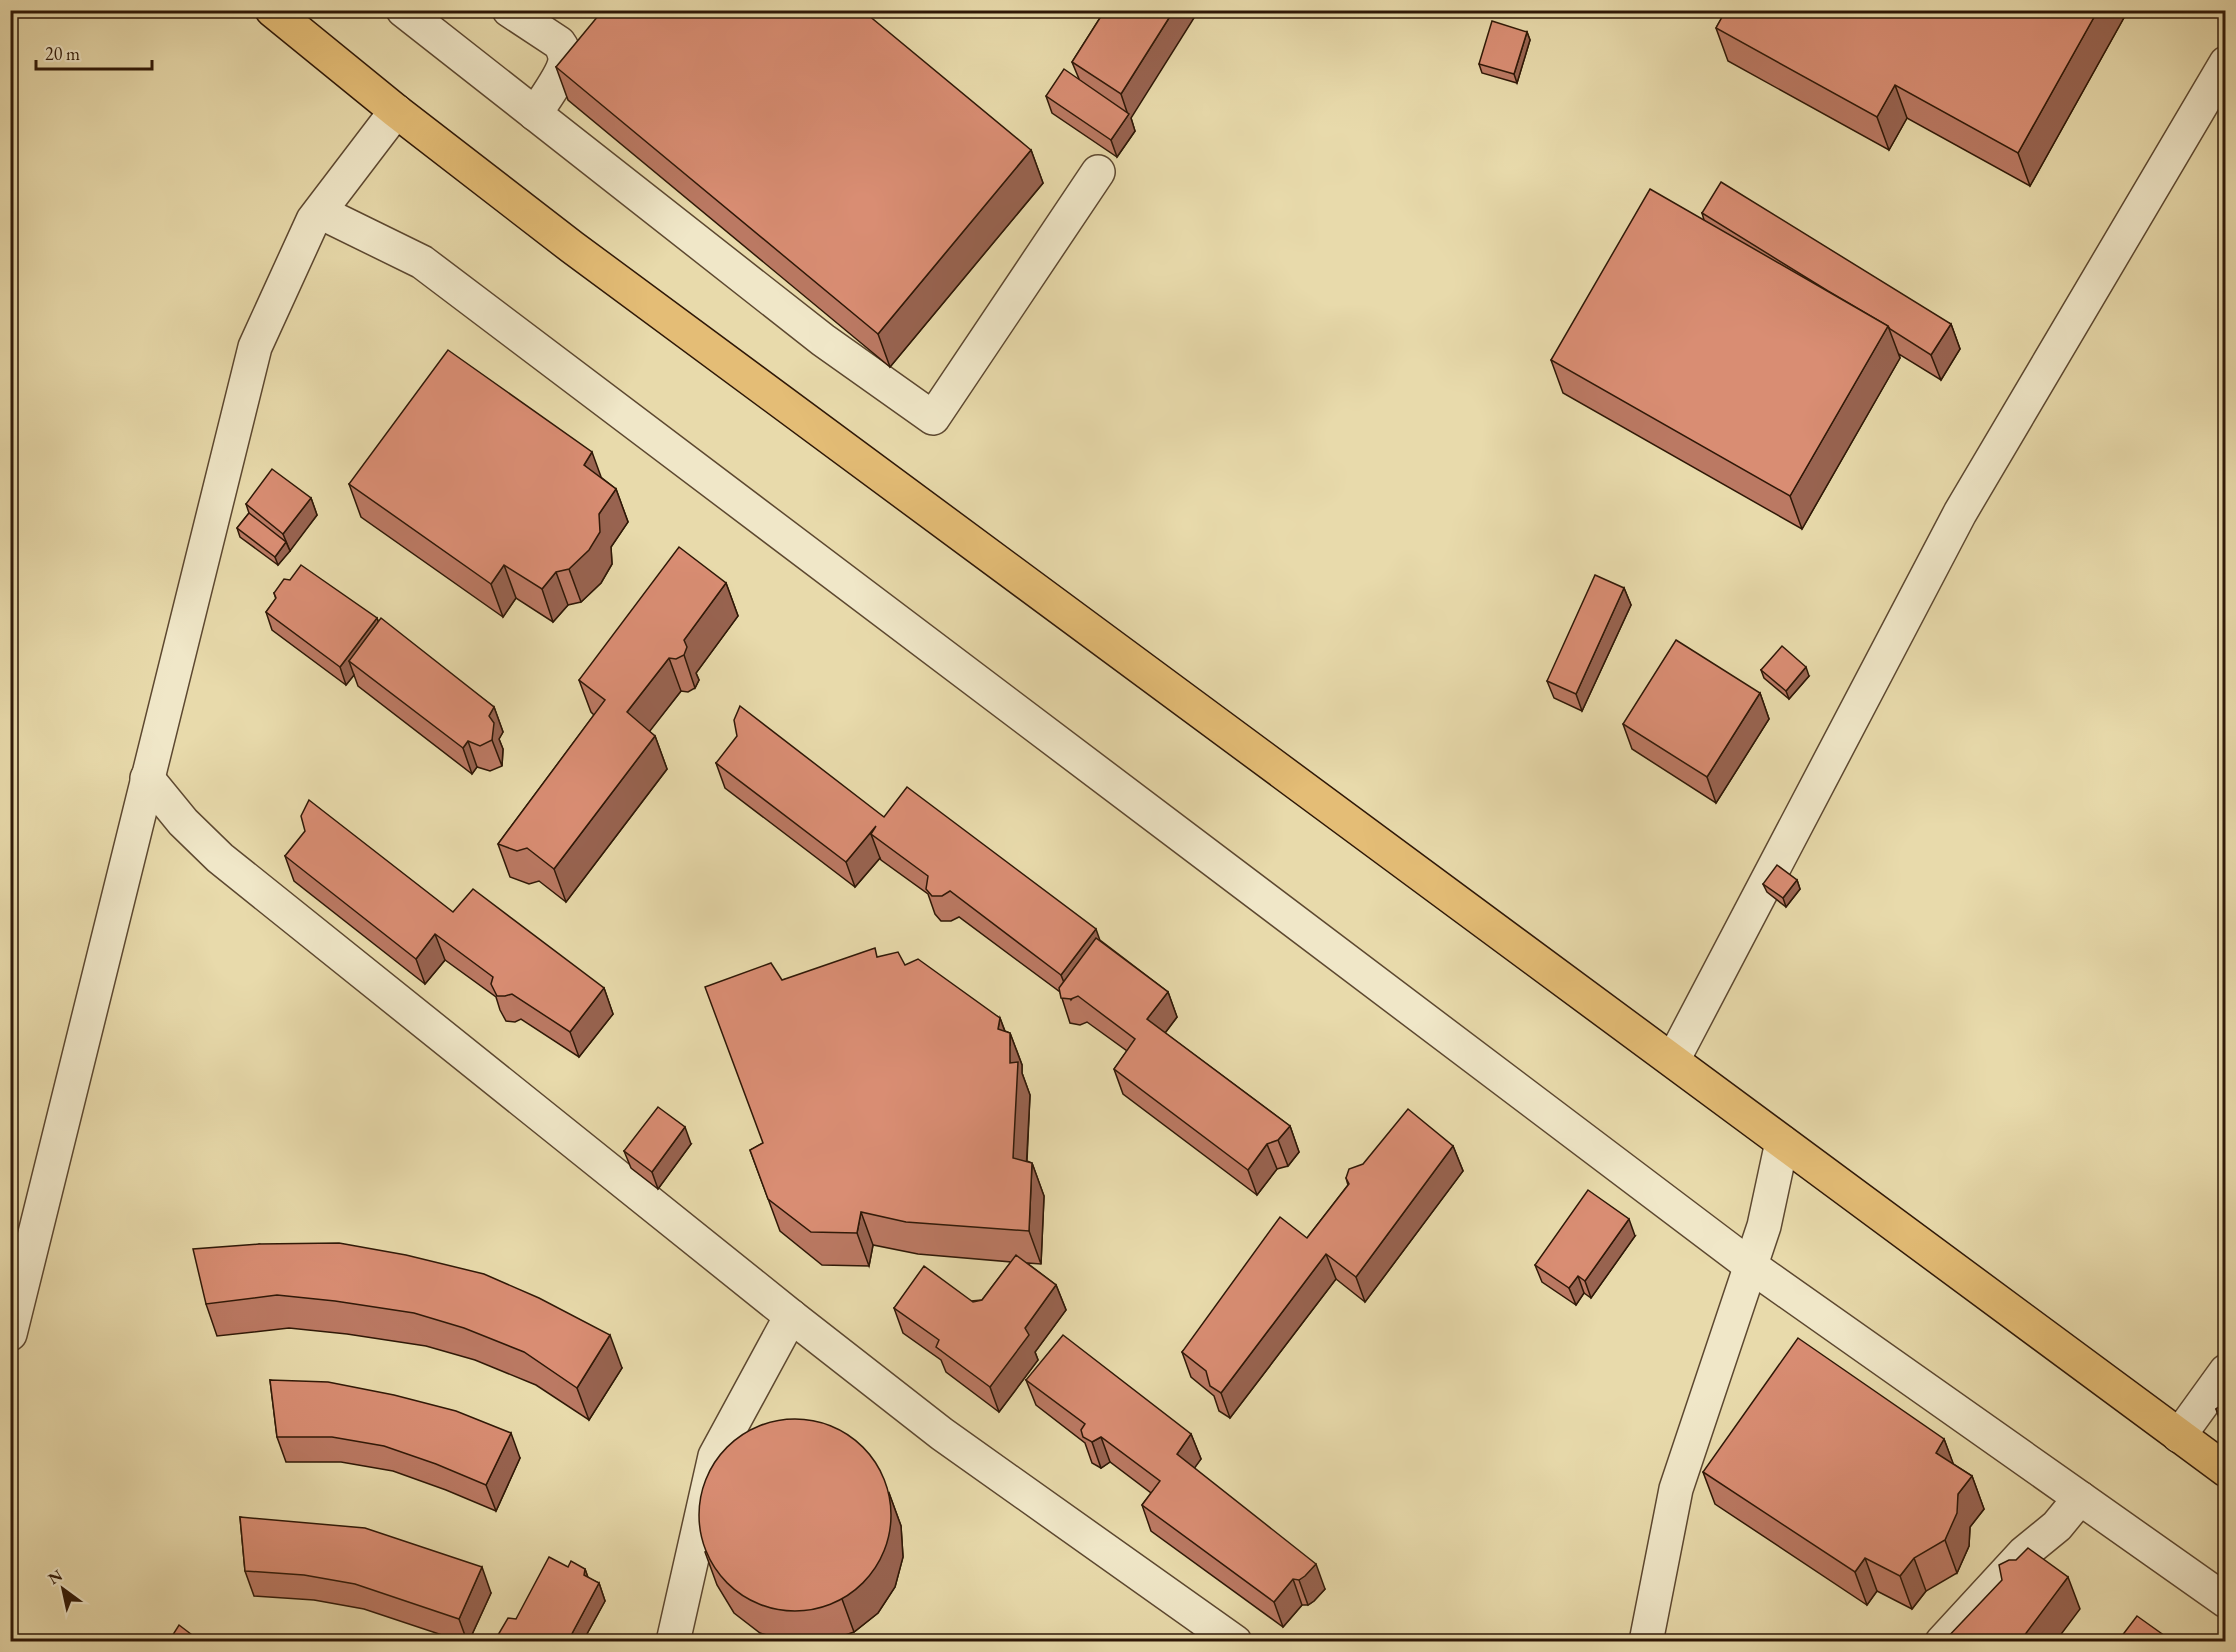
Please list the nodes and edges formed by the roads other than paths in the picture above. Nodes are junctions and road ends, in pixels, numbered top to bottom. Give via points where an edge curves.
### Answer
1 (403, 10) edge
2 (509, 10) edge
3 (279, 13) edge
4 (2226, 63) edge
5 (396, 111) junction
6 (535, 114) junction
7 (1098, 172) dead end
8 (320, 212) junction
9 (147, 778) junction
10 (1673, 1060) junction
11 (1782, 1142) junction
12 (1751, 1266) junction
13 (791, 1316) junction
14 (10, 1334) edge
15 (2226, 1371) edge
16 (2179, 1436) junction
17 (2226, 1470) edge
18 (2080, 1498) junction
19 (2226, 1601) edge
20 (673, 1641) edge
21 (1235, 1641) edge
22 (1646, 1641) edge
23 (1942, 1641) edge

1 - 6 street
2 - 6 street via 560,43 564,50 565,60
3 - 5 main road
4 - 10 street via 1960,513
5 - 8 street
5 - 10 main road via 572,248
6 - 7 street via 823,340 933,418
8 - 9 street via 255,347
8 - 12 street via 422,262
9 - 13 street via 183,822 220,858
9 - 14 street
10 - 11 main road
11 - 12 street
11 - 16 main road
12 - 18 street
12 - 22 street via 1676,1489
13 - 20 street via 715,1456
13 - 21 street via 942,1434
15 - 16 street
16 - 17 main road
18 - 19 street
18 - 23 street

